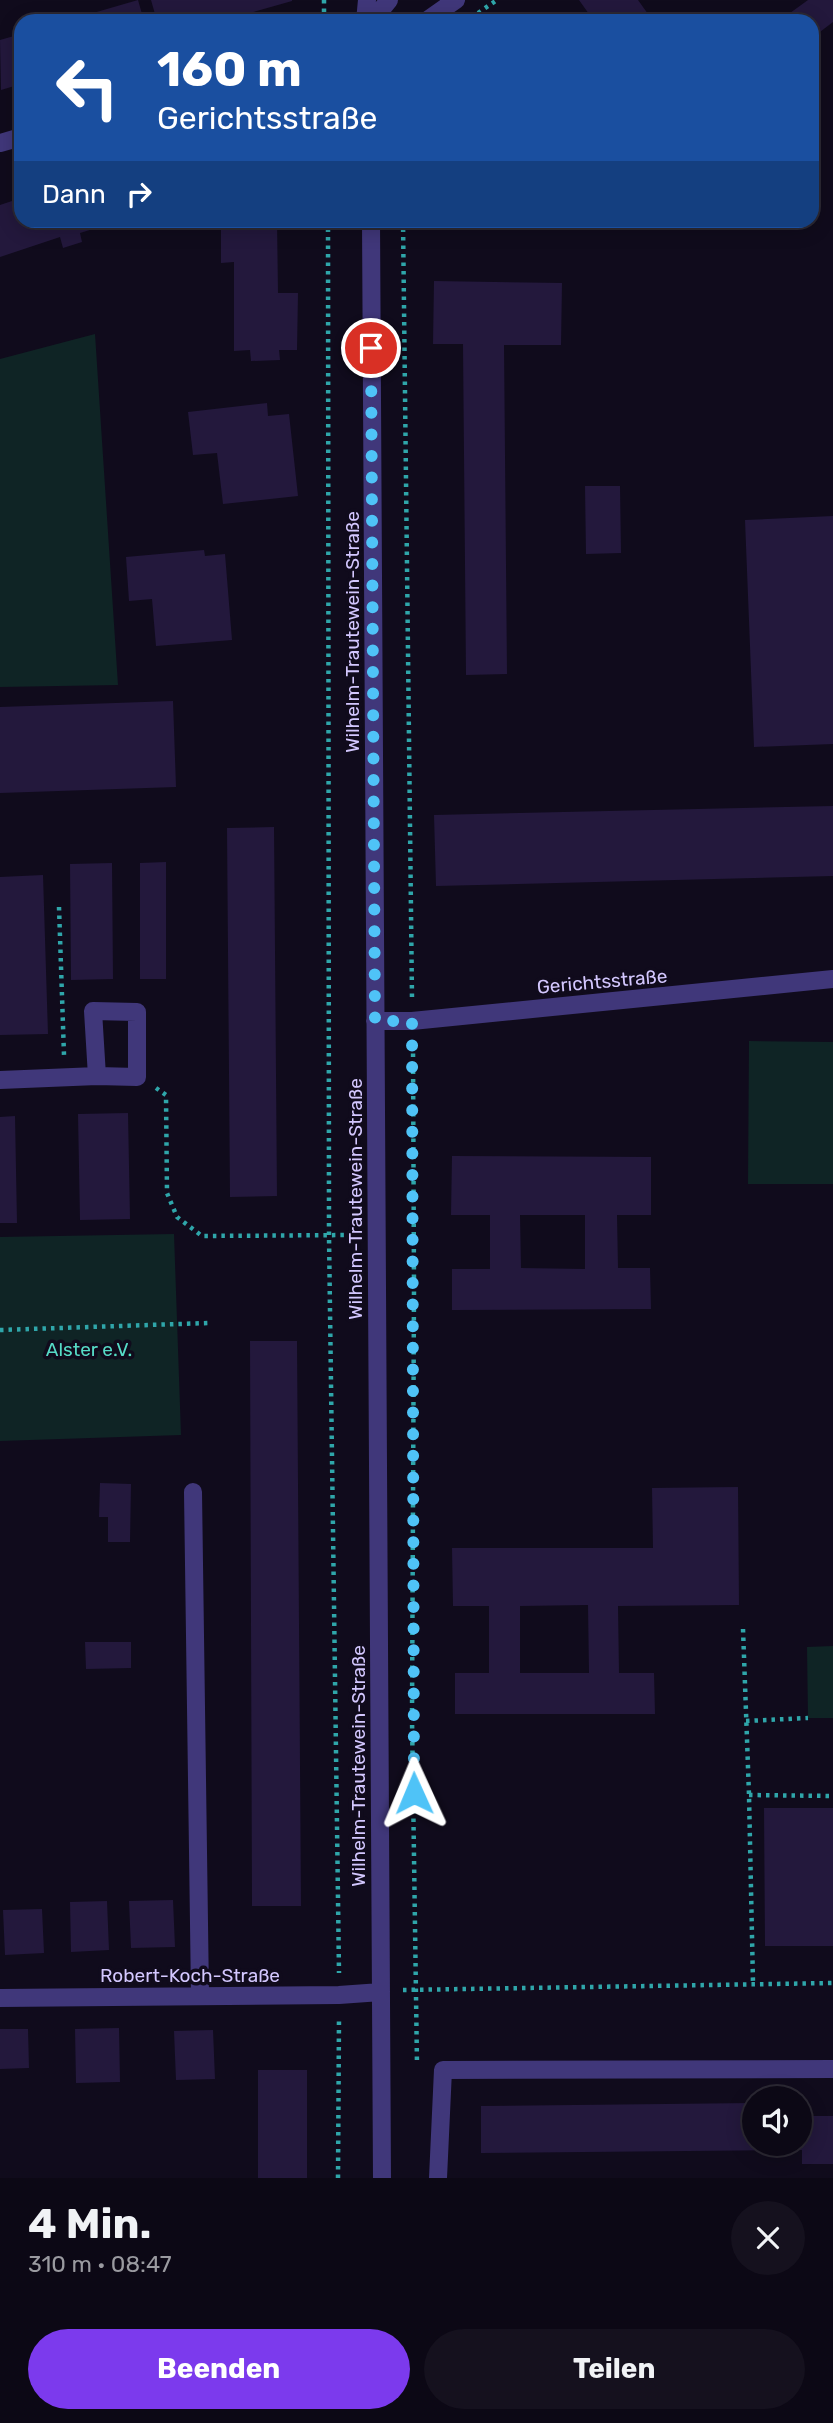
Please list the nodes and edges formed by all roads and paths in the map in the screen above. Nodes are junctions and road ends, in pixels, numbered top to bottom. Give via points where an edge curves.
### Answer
1 (389, 0) edge
2 (456, 0) edge
3 (496, 0) edge
4 (378, 14) edge
5 (436, 14) edge
6 (476, 14) dead end
7 (328, 228) edge
8 (371, 228) edge
9 (403, 228) edge
10 (59, 907) dead end
11 (833, 979) edge
12 (375, 1021) junction
13 (412, 1021) junction
14 (97, 1076) junction
15 (65, 1077) junction
16 (137, 1077) junction
17 (0, 1080) edge
18 (376, 1234) junction
19 (329, 1236) junction
20 (208, 1323) dead end
21 (0, 1331) edge
22 (193, 1492) dead end
23 (743, 1629) dead end
24 (808, 1718) dead end
25 (746, 1721) junction
26 (750, 1795) junction
27 (833, 1797) edge
28 (752, 1983) junction
29 (833, 1983) edge
30 (417, 1989) junction
31 (381, 1992) junction
32 (200, 1995) junction
33 (339, 1995) junction
34 (0, 1998) edge
35 (833, 2069) edge
36 (417, 2070) dead end
37 (338, 2178) edge
38 (382, 2178) edge
39 (439, 2178) edge

1 - 4 street
2 - 5 street
3 - 6 path
7 - 19 path
8 - 12 street, Wilhelm-Trautewein-Straße
9 - 13 path
10 - 15 path
11 - 13 street, Gerichtsstraße
12 - 13 street, Gerichtsstraße
12 - 18 street, Wilhelm-Trautewein-Straße
13 - 30 path via 412,1718
14 - 15 street
14 - 16 street
14 - 16 street via 93,1011 126,1011 137,1012
15 - 17 street
16 - 19 path via 166,1095 167,1193 177,1217 202,1236
18 - 19 path
18 - 31 street, Wilhelm-Trautewein-Straße
19 - 33 path
20 - 21 path
22 - 32 street
23 - 25 path
24 - 25 path
25 - 26 path
26 - 27 path
26 - 28 path
28 - 29 path
28 - 30 path
30 - 31 path
30 - 36 path
31 - 33 street, Robert-Koch-Straße
31 - 38 street, Wilhelm-Trautewein-Straße
32 - 33 street, Robert-Koch-Straße
32 - 34 street, Robert-Koch-Straße
33 - 37 path
35 - 39 street via 443,2070

